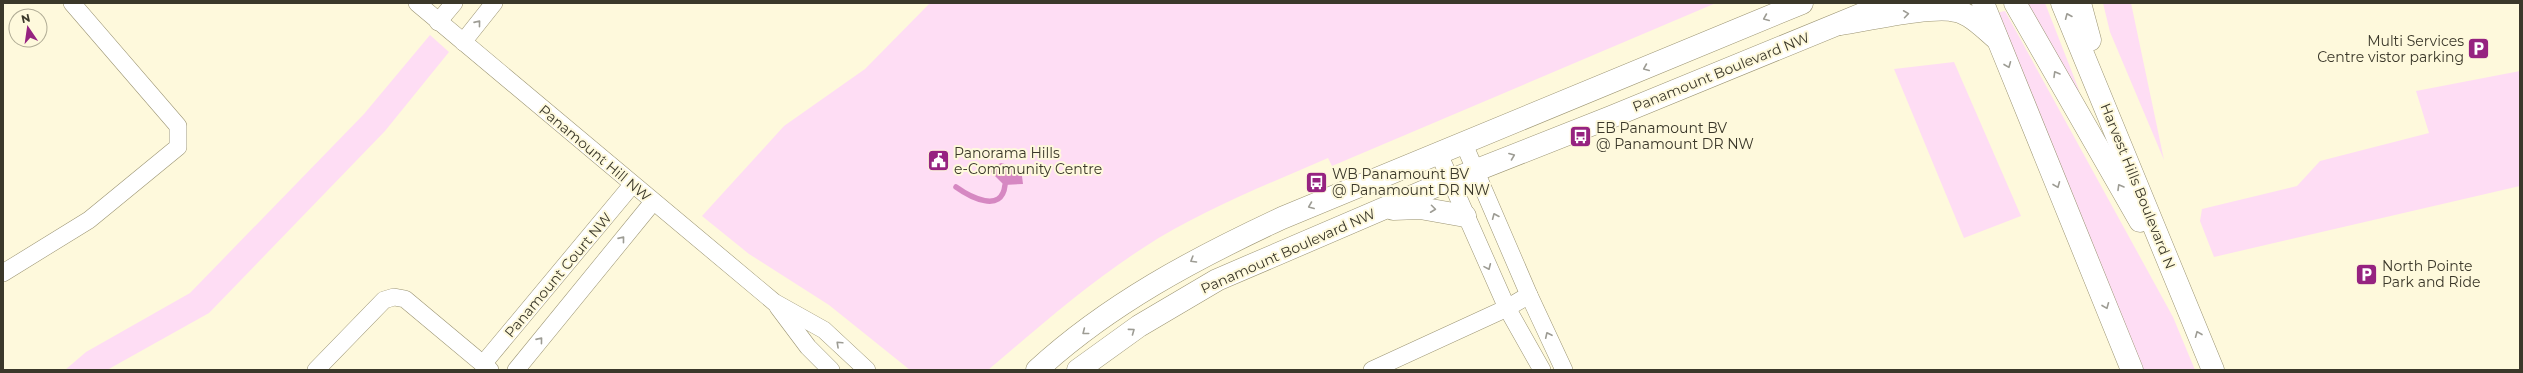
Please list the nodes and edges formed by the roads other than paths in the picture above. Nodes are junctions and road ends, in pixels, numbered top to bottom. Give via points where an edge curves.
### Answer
1 (72, 3) edge
2 (417, 3) edge
3 (454, 3) edge
4 (494, 3) edge
5 (1802, 3) edge
6 (1890, 3) edge
7 (1983, 3) edge
8 (2016, 3) edge
9 (2062, 3) edge
10 (2080, 3) edge
11 (438, 22) junction
12 (1840, 24) junction
13 (1997, 39) junction
14 (463, 42) junction
15 (2115, 130) junction
16 (1464, 144) junction
17 (1439, 154) junction
18 (1475, 170) junction
19 (1450, 180) junction
20 (632, 185) junction
21 (653, 202) junction
22 (1380, 210) junction
23 (1465, 216) junction
24 (3, 273) edge
25 (2182, 293) junction
26 (1529, 295) junction
27 (774, 302) junction
28 (1507, 308) junction
29 (487, 367) edge
30 (316, 370) edge
31 (516, 370) edge
32 (831, 370) edge
33 (867, 370) edge
34 (1036, 370) edge
35 (1078, 370) edge
36 (1372, 370) edge
37 (1542, 370) edge
38 (1564, 370) edge
39 (2132, 370) edge
40 (2213, 370) edge

1 - 24 street via 178,126 178,147 89,220
2 - 11 street, Panamount Hill NW
3 - 11 street
14 -> 4 street
5 -> 16 street, Panamount Boulevard NW
6 - 12 street, Panamount Boulevard NW
7 - 13 street
25 -> 8 street
15 -> 9 street, Harvest Hills Boulevard N
10 - 15 street
11 - 14 street, Panamount Hill NW
12 -> 13 street via 1923,11 1956,11 1971,18
18 -> 12 street, Panamount Boulevard NW
13 -> 39 street
14 - 20 street, Panamount Hill NW
15 - 25 street, Harvest Hills Boulevard N
16 - 17 street, Panamount Boulevard NW
16 - 18 street
17 - 19 street
17 -> 34 street, Panamount Boulevard NW via 1282,218 1202,255 1129,298
18 - 19 street, Panamount Boulevard NW
26 -> 18 street
19 - 22 street, Panamount Boulevard NW
19 - 23 street
20 - 21 street, Panamount Hill NW
20 - 29 street, Panamount Court NW
21 - 27 street, Panamount Hill NW
31 -> 21 street, Panamount Court NW
22 -> 23 street via 1420,208
35 -> 22 street, Panamount Boulevard NW via 1139,326 1217,280
23 -> 28 street
40 -> 25 street, Harvest Hills Boulevard N
26 - 28 street
38 -> 26 street
27 - 32 street, Panamount Hill NW via 808,347
33 -> 27 street, Panamount Hill NW via 824,330
28 - 36 street
28 - 37 street
29 - 30 street via 404,299 394,297 384,300

